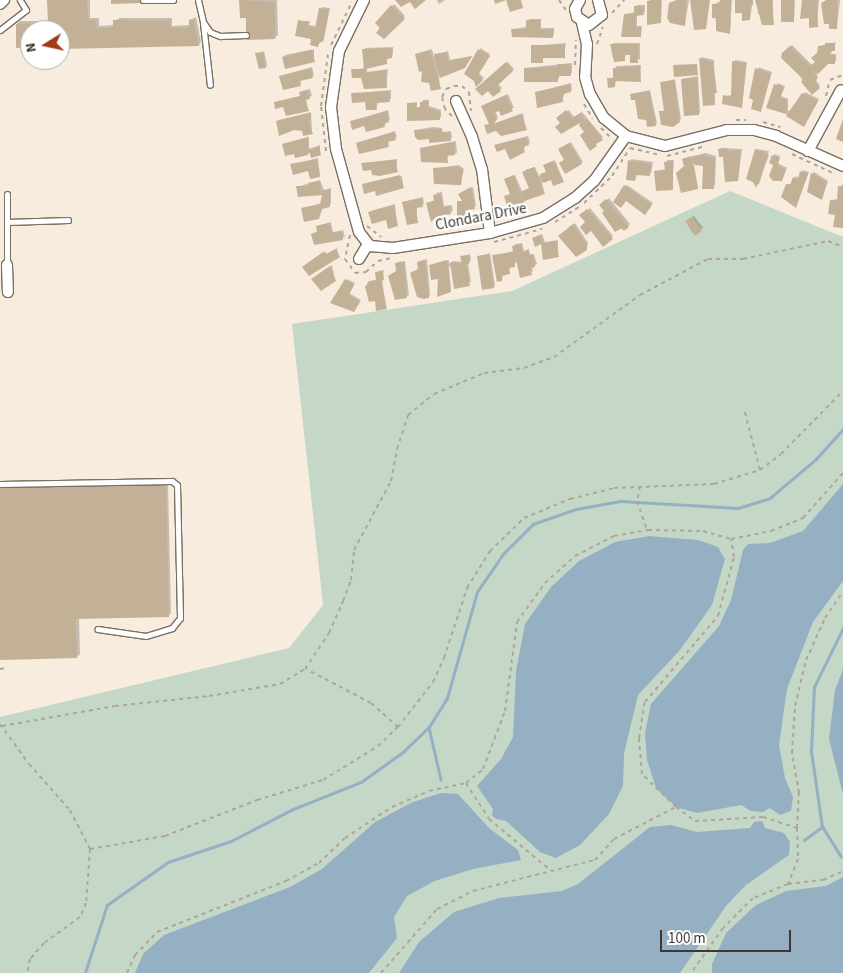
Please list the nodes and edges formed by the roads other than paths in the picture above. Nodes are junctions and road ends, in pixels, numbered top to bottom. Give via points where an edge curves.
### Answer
1 (4, 0) edge
2 (20, 0) edge
3 (143, 0) edge
4 (173, 0) edge
5 (198, 0) edge
6 (364, 0) edge
7 (598, 0) edge
8 (610, 0) edge
9 (575, 3) edge
10 (0, 4) edge
11 (604, 17) junction
12 (203, 22) junction
13 (582, 23) junction
14 (0, 30) edge
15 (246, 35) dead end
16 (592, 45) junction
17 (210, 85) dead end
18 (841, 90) dead end
19 (456, 101) dead end
20 (626, 136) junction
21 (808, 151) junction
22 (840, 170) edge
23 (6, 194) dead end
24 (68, 220) dead end
25 (7, 222) junction
26 (490, 233) junction
27 (368, 244) junction
28 (0, 245) edge
29 (7, 245) junction
30 (359, 259) dead end
31 (7, 265) joint
32 (4, 277) edge
33 (8, 292) dead end
34 (0, 484) edge
35 (97, 629) dead end

1 - 10 street
2 - 14 lane via 26,10
3 - 4 lane
5 - 12 lane
6 - 27 street via 339,51 331,107 336,149 359,232
7 - 11 street
8 - 11 street
9 - 13 street
11 - 13 street
11 - 16 street
12 - 15 lane via 214,34
12 - 17 lane
13 - 16 street
16 - 20 street via 585,77 594,102 611,125
18 - 21 street
19 - 26 street via 482,169
20 - 21 street via 665,146 684,144 717,132 745,129 769,133
20 - 26 street, Clondara Drive via 602,172 565,206 532,223
21 - 22 street
23 - 25 lane
24 - 25 lane
25 - 29 lane
26 - 27 street, Clondara Drive via 385,249
27 - 30 street
28 - 29 lane
29 - 31 lane
31 - 32 street
32 - 33 street
34 - 35 lane via 172,481 177,485 180,618 172,628 146,636

